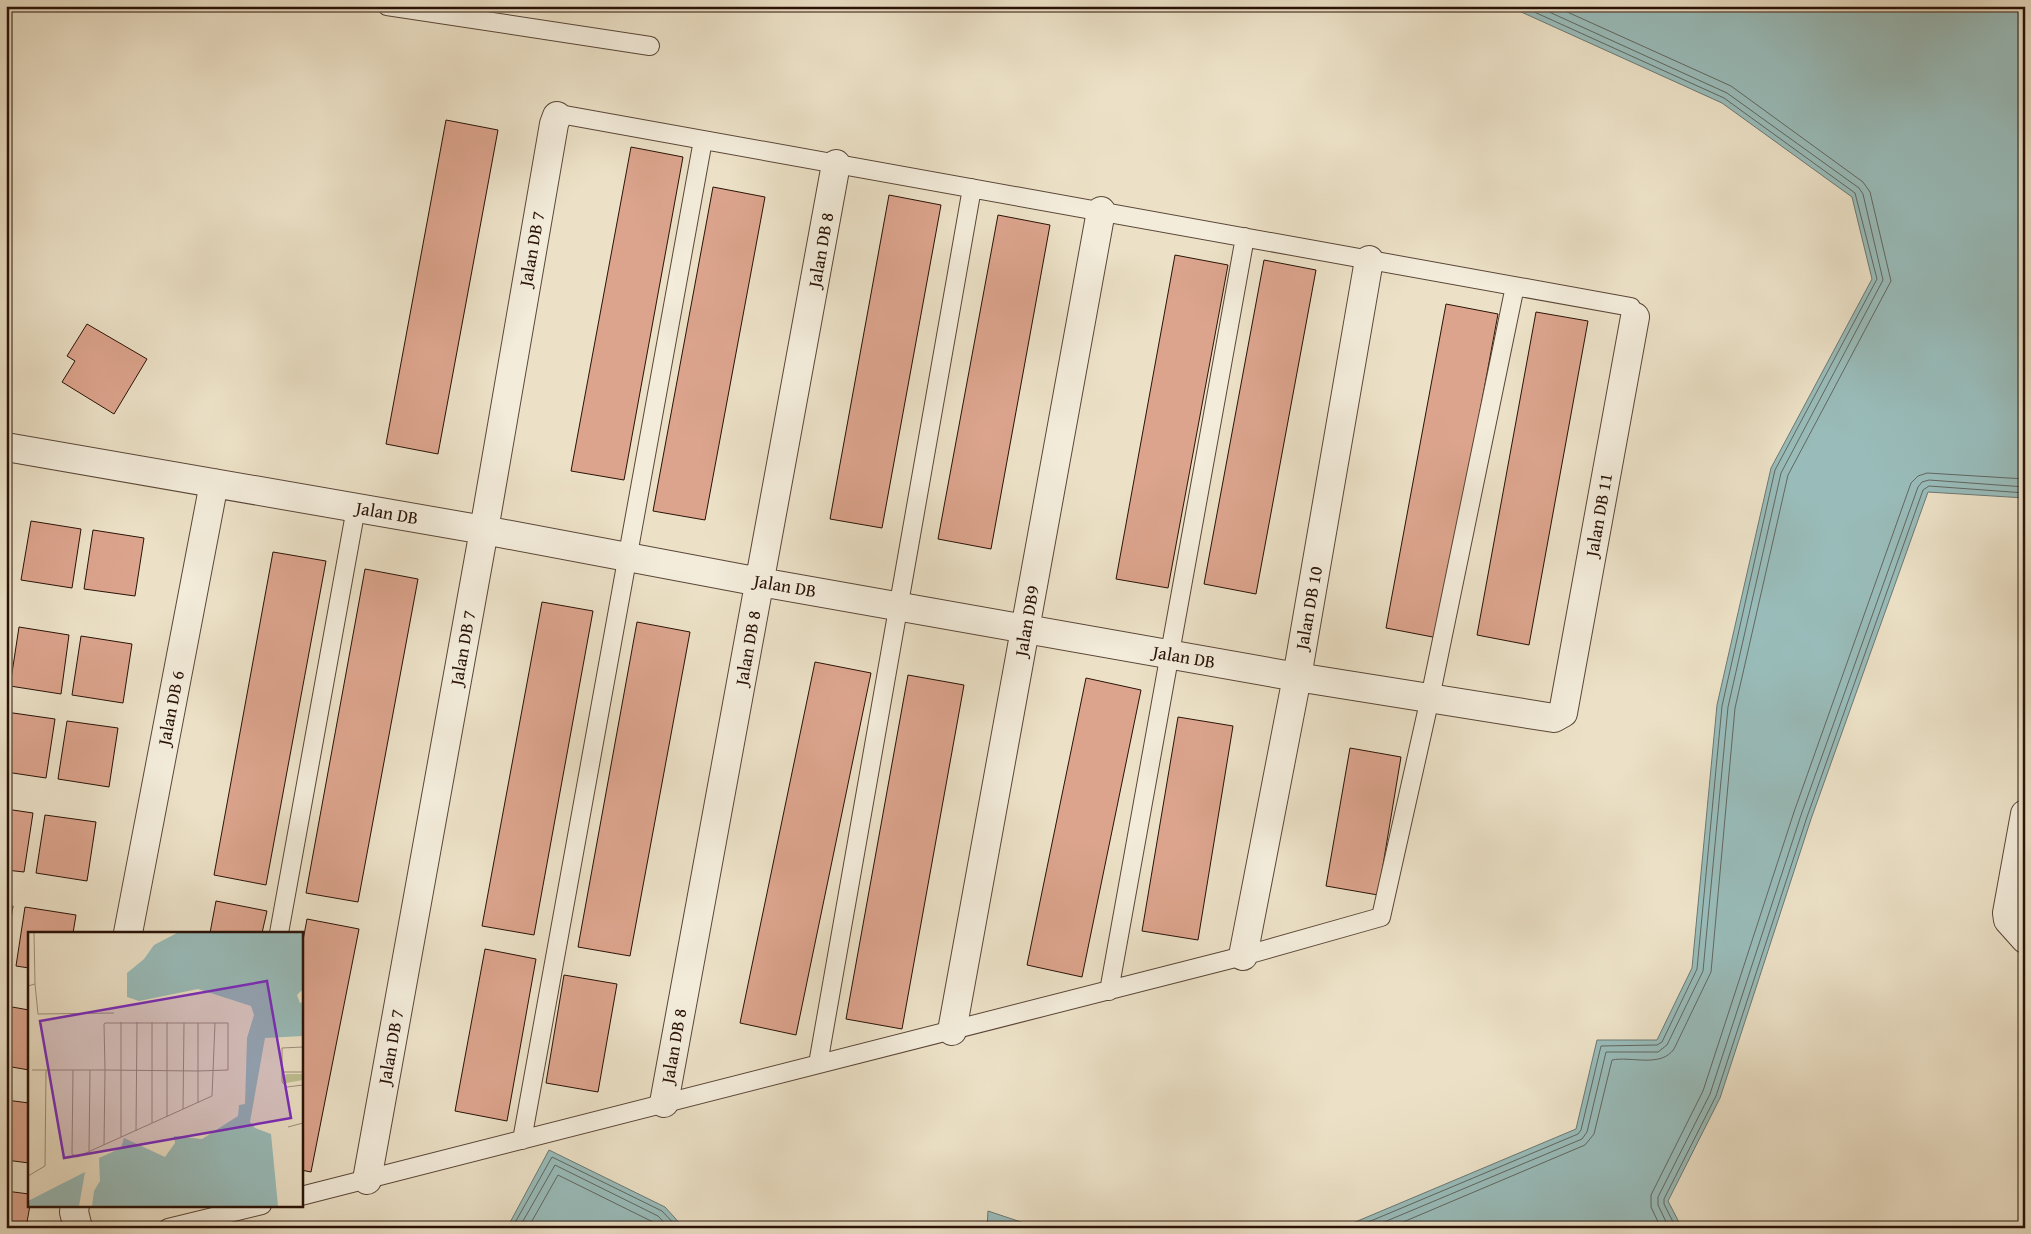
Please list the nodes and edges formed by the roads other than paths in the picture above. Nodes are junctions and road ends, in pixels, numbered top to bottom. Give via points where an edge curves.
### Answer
1 (387, 6) edge
2 (650, 46) dead end
3 (557, 116) joint
4 (703, 140) junction
5 (836, 164) junction
6 (972, 188) junction
7 (1101, 212) junction
8 (1245, 237) junction
9 (1369, 260) junction
10 (1515, 286) junction
11 (1635, 317) joint
12 (6, 447) edge
13 (214, 483) junction
14 (356, 508) junction
15 (484, 530) junction
16 (627, 557) junction
17 (760, 582) junction
18 (899, 606) junction
19 (1026, 629) junction
20 (1170, 655) junction
21 (1297, 677) junction
22 (1430, 698) junction
23 (1563, 713) joint
24 (2024, 819) edge
25 (2016, 930) edge
26 (128, 932) edge
27 (279, 932) edge
28 (1243, 956) junction
29 (1109, 991) junction
30 (952, 1030) junction
31 (818, 1064) junction
32 (664, 1103) junction
33 (522, 1140) junction
34 (367, 1180) junction
35 (302, 1196) edge
36 (75, 1206) edge
37 (254, 1206) edge
38 (229, 1209) edge
39 (78, 1228) edge
40 (168, 1228) edge

1 - 2 lane
3 - 4 lane
3 - 15 street, Jalan DB 7
4 - 5 lane
4 - 16 lane
5 - 6 lane
5 - 17 street, Jalan DB 8
6 - 7 lane
6 - 18 lane
7 - 8 lane
7 - 19 street, Jalan DB9
8 - 9 lane
8 - 20 lane
9 - 10 lane
9 - 21 street, Jalan DB 10
10 - 11 lane via 1631,307
10 - 22 lane
11 - 23 street, Jalan DB 11
12 - 13 street, Jalan DB
13 - 14 street, Jalan DB
13 - 26 street, Jalan DB 6
14 - 15 street, Jalan DB
14 - 27 lane
15 - 16 street, Jalan DB
15 - 34 street, Jalan DB 7
16 - 17 street, Jalan DB
16 - 33 lane
17 - 18 street, Jalan DB
17 - 32 street, Jalan DB 8
18 - 19 street, Jalan DB
18 - 31 lane
19 - 20 street, Jalan DB
19 - 30 street, Jalan DB9
20 - 21 street, Jalan DB
20 - 29 lane
21 - 22 street, Jalan DB
21 - 28 street, Jalan DB 10
22 - 23 street, Jalan DB via 1543,717 1554,718
22 - 28 lane via 1381,917
24 - 25 street via 2007,903
28 - 29 lane
29 - 30 lane
30 - 31 lane
31 - 32 lane
32 - 33 lane
33 - 34 lane
34 - 35 lane
36 - 39 street
37 - 38 lane
38 - 40 lane

